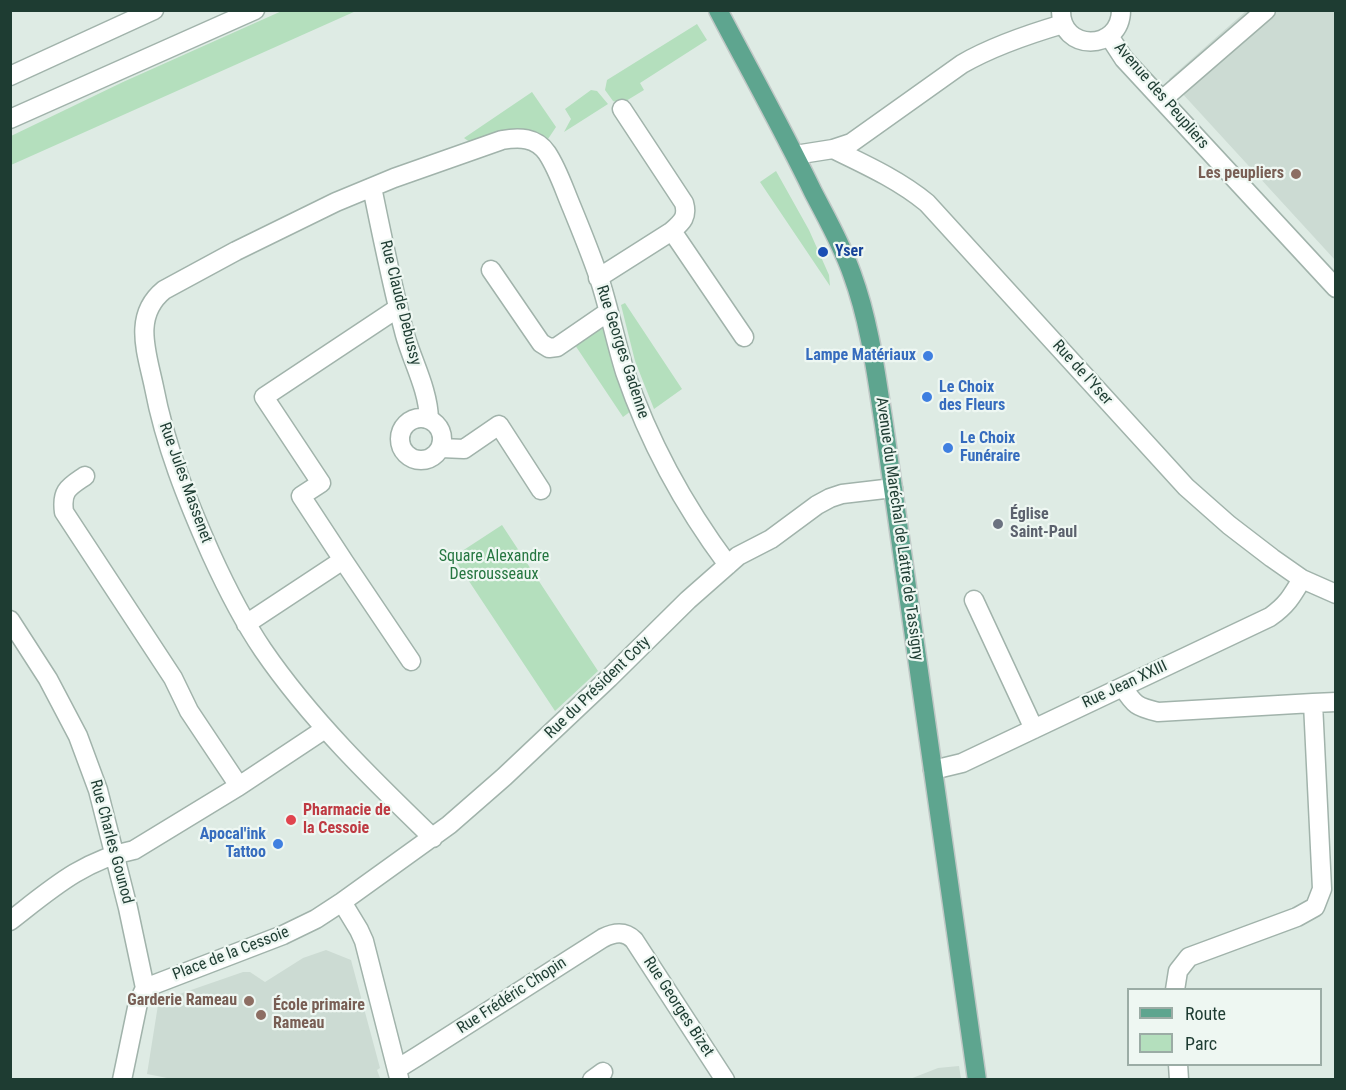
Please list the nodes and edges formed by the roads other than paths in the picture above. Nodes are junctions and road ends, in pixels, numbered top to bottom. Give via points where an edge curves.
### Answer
1 (154, 10) edge
2 (255, 10) edge
3 (718, 10) edge
4 (1121, 10) edge
5 (1266, 10) edge
6 (1062, 17) edge
7 (1109, 36) junction
8 (10, 76) edge
9 (1162, 100) junction
10 (40, 106) junction
11 (622, 109) dead end
12 (10, 119) edge
13 (10, 125) edge
14 (525, 138) joint
15 (833, 149) junction
16 (795, 155) junction
17 (372, 187) junction
18 (672, 231) junction
19 (491, 270) dead end
20 (598, 278) junction
21 (1335, 288) edge
22 (398, 308) junction
23 (608, 312) junction
24 (744, 337) dead end
25 (429, 418) junction
26 (441, 448) junction
27 (85, 476) dead end
28 (893, 488) junction
29 (541, 489) dead end
30 (344, 560) junction
31 (728, 565) junction
32 (1302, 579) junction
33 (1335, 594) edge
34 (974, 600) dead end
35 (10, 620) edge
36 (246, 624) junction
37 (411, 661) dead end
38 (1123, 687) junction
39 (1335, 702) edge
40 (1313, 703) junction
41 (325, 729) junction
42 (1034, 729) junction
43 (933, 770) junction
44 (239, 786) junction
45 (433, 838) junction
46 (115, 854) junction
47 (342, 902) junction
48 (316, 919) joint
49 (10, 921) edge
50 (629, 936) joint
51 (145, 988) junction
52 (1175, 988) edge
53 (398, 1074) edge
54 (122, 1080) edge
55 (725, 1080) edge
56 (977, 1080) edge

1 - 8 street
2 - 10 street
3 - 16 main road, Avenue du Maréchal de Lattre de Tassigny
4 - 7 street via 1119,23
5 - 9 street
6 - 7 street via 1074,38 1092,42
6 - 15 street via 1044,29 979,54 859,139
7 - 9 street, Avenue des Peupliers
9 - 21 street, Avenue des Peupliers
10 - 12 street
10 - 13 street
11 - 18 street via 684,203 685,216
14 - 17 street, Rue Jules Massenet via 502,140
14 - 20 street, Rue Georges Gadenne via 541,146 552,163
15 - 16 street
15 - 32 street, Rue de l'Yser via 908,188 927,203 1186,487
16 - 28 main road, Avenue du Maréchal de Lattre de Tassigny via 845,255 860,297 875,364
17 - 22 street, Rue Claude Debussy
17 - 36 street, Rue Jules Massenet via 195,272 164,290 150,304 144,339 168,444 193,514
18 - 20 street
18 - 24 street
19 - 23 street via 541,343 549,348 557,347
20 - 23 street, Rue Georges Gadenne
22 - 25 street, Rue Claude Debussy via 428,403
22 - 30 street via 264,397 321,483 301,496
23 - 31 street, Rue Georges Gadenne via 628,380 651,437 680,494
25 - 26 street, Rue Claude Debussy via 442,431
25 - 26 street via 406,423 401,431 401,446 406,454 420,460 434,456
26 - 29 street via 464,449 499,425
27 - 44 street via 64,495 64,512
28 - 31 street, Rue du Président Coty via 830,498
28 - 43 main road, Avenue du Maréchal de Lattre de Tassigny
30 - 36 street
30 - 37 street
31 - 45 street, Rue du Président Coty via 504,777
32 - 33 street, Rue de l'Yser
32 - 38 street, Rue Jean XXIII via 1280,610
34 - 42 street
35 - 46 street, Rue Charles Gounod via 78,736
36 - 41 street, Rue Jules Massenet
38 - 40 street via 1140,708 1158,712
38 - 42 street, Rue Jean XXIII
39 - 40 street
40 - 52 street via 1322,889 1314,907 1189,957 1178,971
41 - 44 street
41 - 45 street, Rue Jules Massenet
42 - 43 street, Rue Jean XXIII via 962,763
43 - 56 main road, Avenue du Maréchal de Lattre de Tassigny
44 - 46 street via 134,850
45 - 47 street, Rue du Président Coty
46 - 49 street via 75,872
46 - 51 street, Rue Charles Gounod
47 - 48 street, Rue du Président Coty
47 - 53 street via 363,941
48 - 51 street, Place de la Cessoie
50 - 53 street, Rue Frédéric Chopin via 617,933 603,938 418,1056
50 - 55 street, Rue Georges Bizet
51 - 54 street via 138,1003

